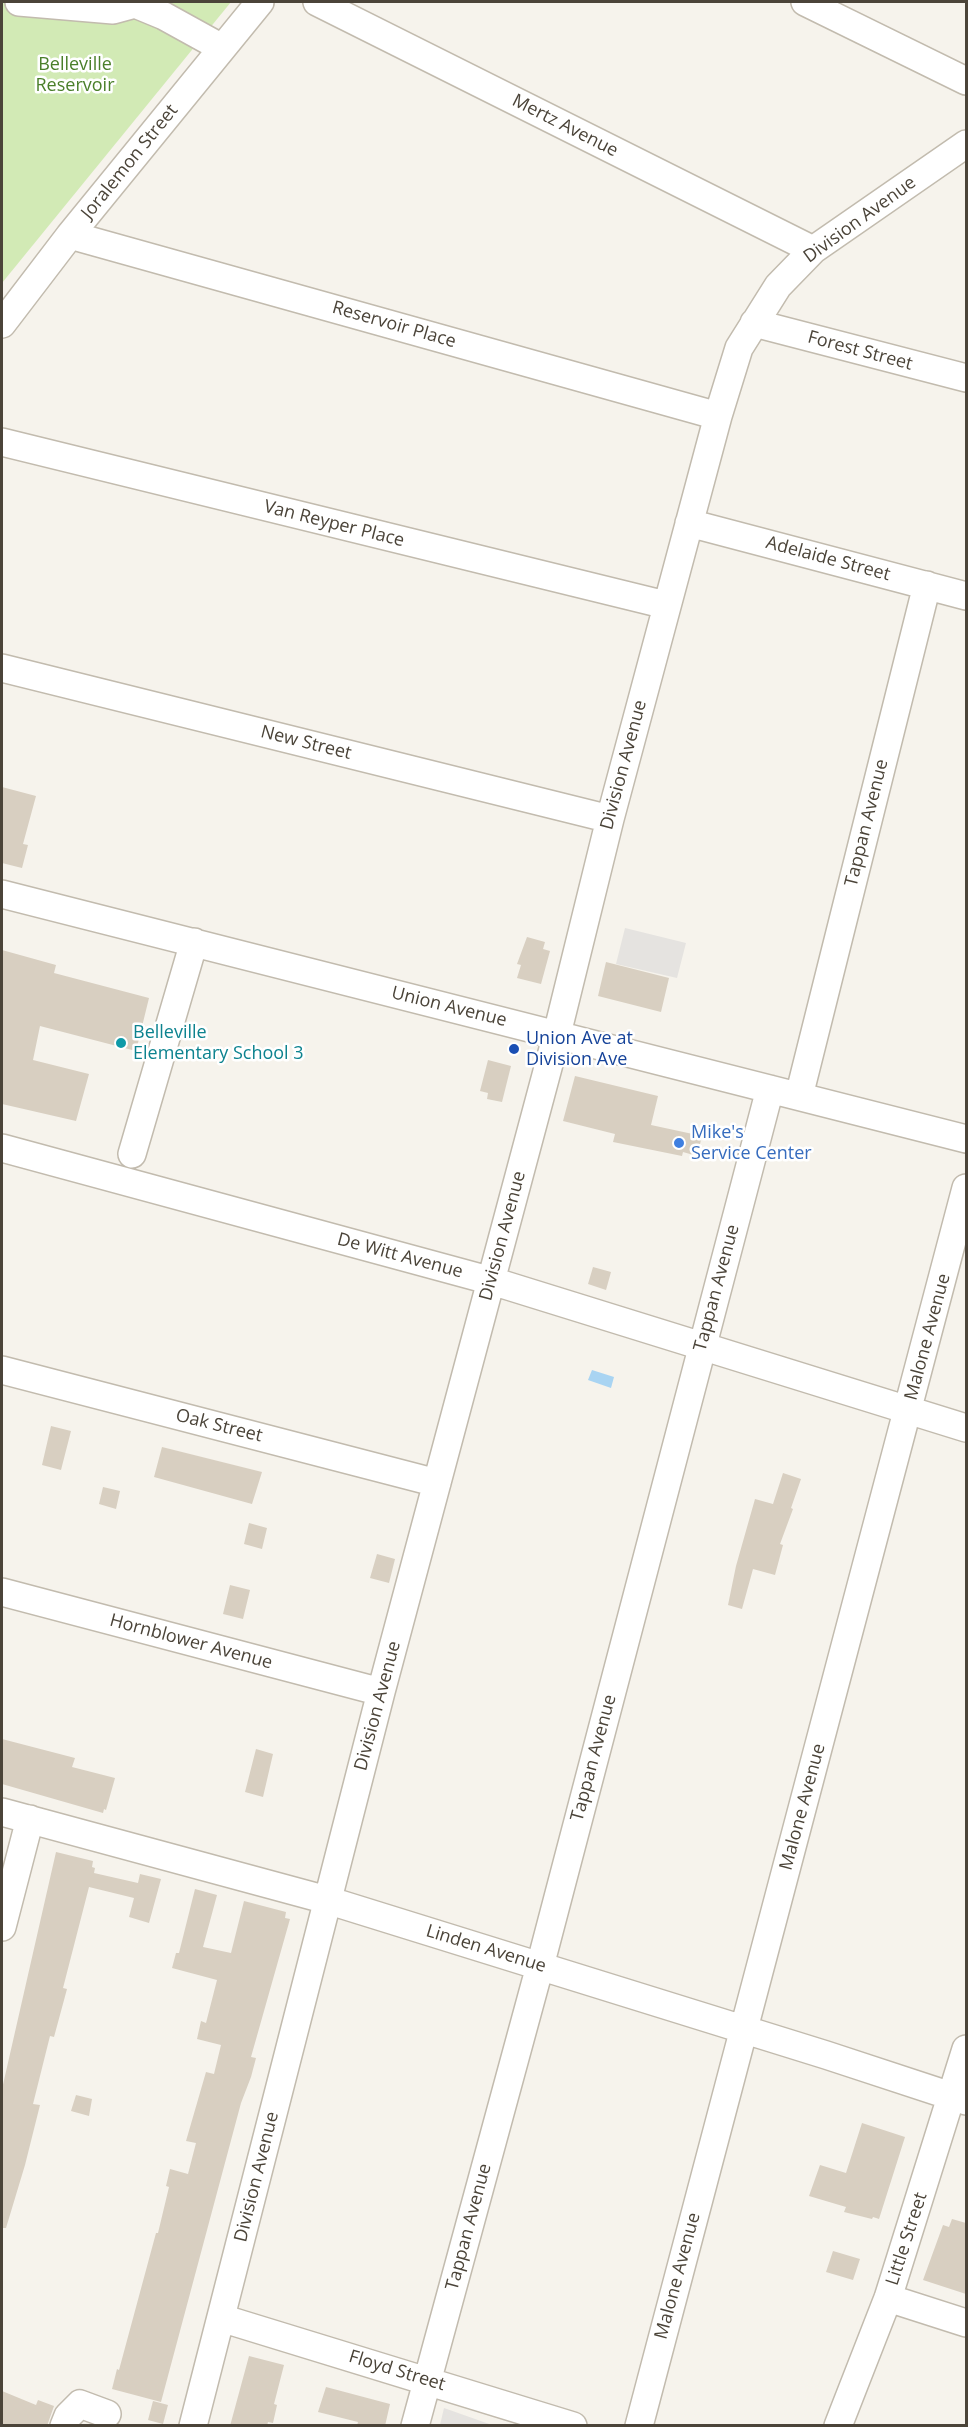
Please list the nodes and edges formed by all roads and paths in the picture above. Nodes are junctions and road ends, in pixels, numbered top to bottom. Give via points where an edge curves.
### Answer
1 (20, 2) edge
2 (260, 2) edge
3 (317, 2) edge
4 (805, 2) edge
5 (222, 48) junction
6 (966, 81) edge
7 (966, 144) edge
8 (70, 235) junction
9 (813, 250) junction
10 (754, 323) junction
11 (2, 324) edge
12 (966, 378) edge
13 (718, 416) junction
14 (2, 442) edge
15 (690, 523) junction
16 (927, 585) junction
17 (966, 596) edge
18 (666, 605) junction
19 (2, 668) edge
20 (610, 819) junction
21 (2, 894) edge
22 (194, 942) junction
23 (557, 1034) junction
24 (770, 1089) junction
25 (799, 1096) junction
26 (966, 1139) edge
27 (2, 1148) edge
28 (132, 1154) dead end
29 (966, 1188) edge
30 (492, 1281) junction
31 (701, 1345) junction
32 (2, 1370) edge
33 (909, 1410) junction
34 (966, 1428) edge
35 (437, 1483) junction
36 (2, 1592) edge
37 (381, 1692) junction
38 (2, 1812) edge
39 (30, 1819) junction
40 (327, 1900) junction
41 (2, 1927) edge
42 (540, 1966) junction
43 (743, 2030) junction
44 (966, 2049) edge
45 (959, 2099) edge
46 (888, 2298) junction
47 (221, 2318) junction
48 (966, 2323) edge
49 (427, 2380) junction
50 (107, 2414) dead end
51 (503, 2415) edge
52 (64, 2426) edge
53 (193, 2426) edge
54 (415, 2426) edge
55 (573, 2426) edge
56 (639, 2426) edge
57 (837, 2426) edge

1 - 5 street via 113,10 135,4
2 - 5 street, Joralemon Street
3 - 9 street, Mertz Avenue
4 - 6 street
5 - 8 street, Joralemon Street
7 - 9 street, Division Avenue
8 - 11 street, Joralemon Street
8 - 13 street, Reservoir Place
9 - 10 street, Division Avenue via 778,286
10 - 12 street, Forest Street
10 - 13 street, Division Avenue via 739,348
13 - 15 street, Division Avenue
14 - 18 street, Van Reyper Place
15 - 16 street, Adelaide Street
15 - 18 street, Division Avenue
16 - 17 street, Adelaide Street
16 - 25 street, Tappan Avenue
18 - 20 street, Division Avenue
19 - 20 street, New Street
20 - 23 street, Division Avenue
21 - 22 street, Union Avenue
22 - 23 street, Union Avenue
22 - 28 street
23 - 24 street, Union Avenue
23 - 30 street, Division Avenue
24 - 25 street, Union Avenue
24 - 31 street, Tappan Avenue
25 - 26 street, Union Avenue
27 - 30 street, De Witt Avenue
29 - 33 street, Malone Avenue
30 - 31 street, De Witt Avenue
30 - 35 street, Division Avenue
31 - 33 street, De Witt Avenue
31 - 42 street, Tappan Avenue
32 - 35 street, Oak Street
33 - 34 street, De Witt Avenue
33 - 43 street, Malone Avenue
35 - 37 street, Division Avenue
36 - 37 street, Hornblower Avenue
37 - 40 street, Division Avenue
38 - 39 street, Linden Avenue
39 - 40 street, Linden Avenue
39 - 41 street
40 - 42 street, Linden Avenue
40 - 47 street, Division Avenue
42 - 43 street, Linden Avenue
42 - 49 street, Tappan Avenue
43 - 45 street, Linden Avenue
43 - 56 street, Malone Avenue
44 - 45 street, Little Street
45 - 46 street, Little Street
46 - 48 street
46 - 57 street, Little Street
47 - 49 street, Floyd Street
47 - 53 street, Division Avenue
49 - 51 street, Floyd Street
49 - 54 street, Tappan Avenue
50 - 52 street via 80,2404
51 - 55 street, Floyd Street

